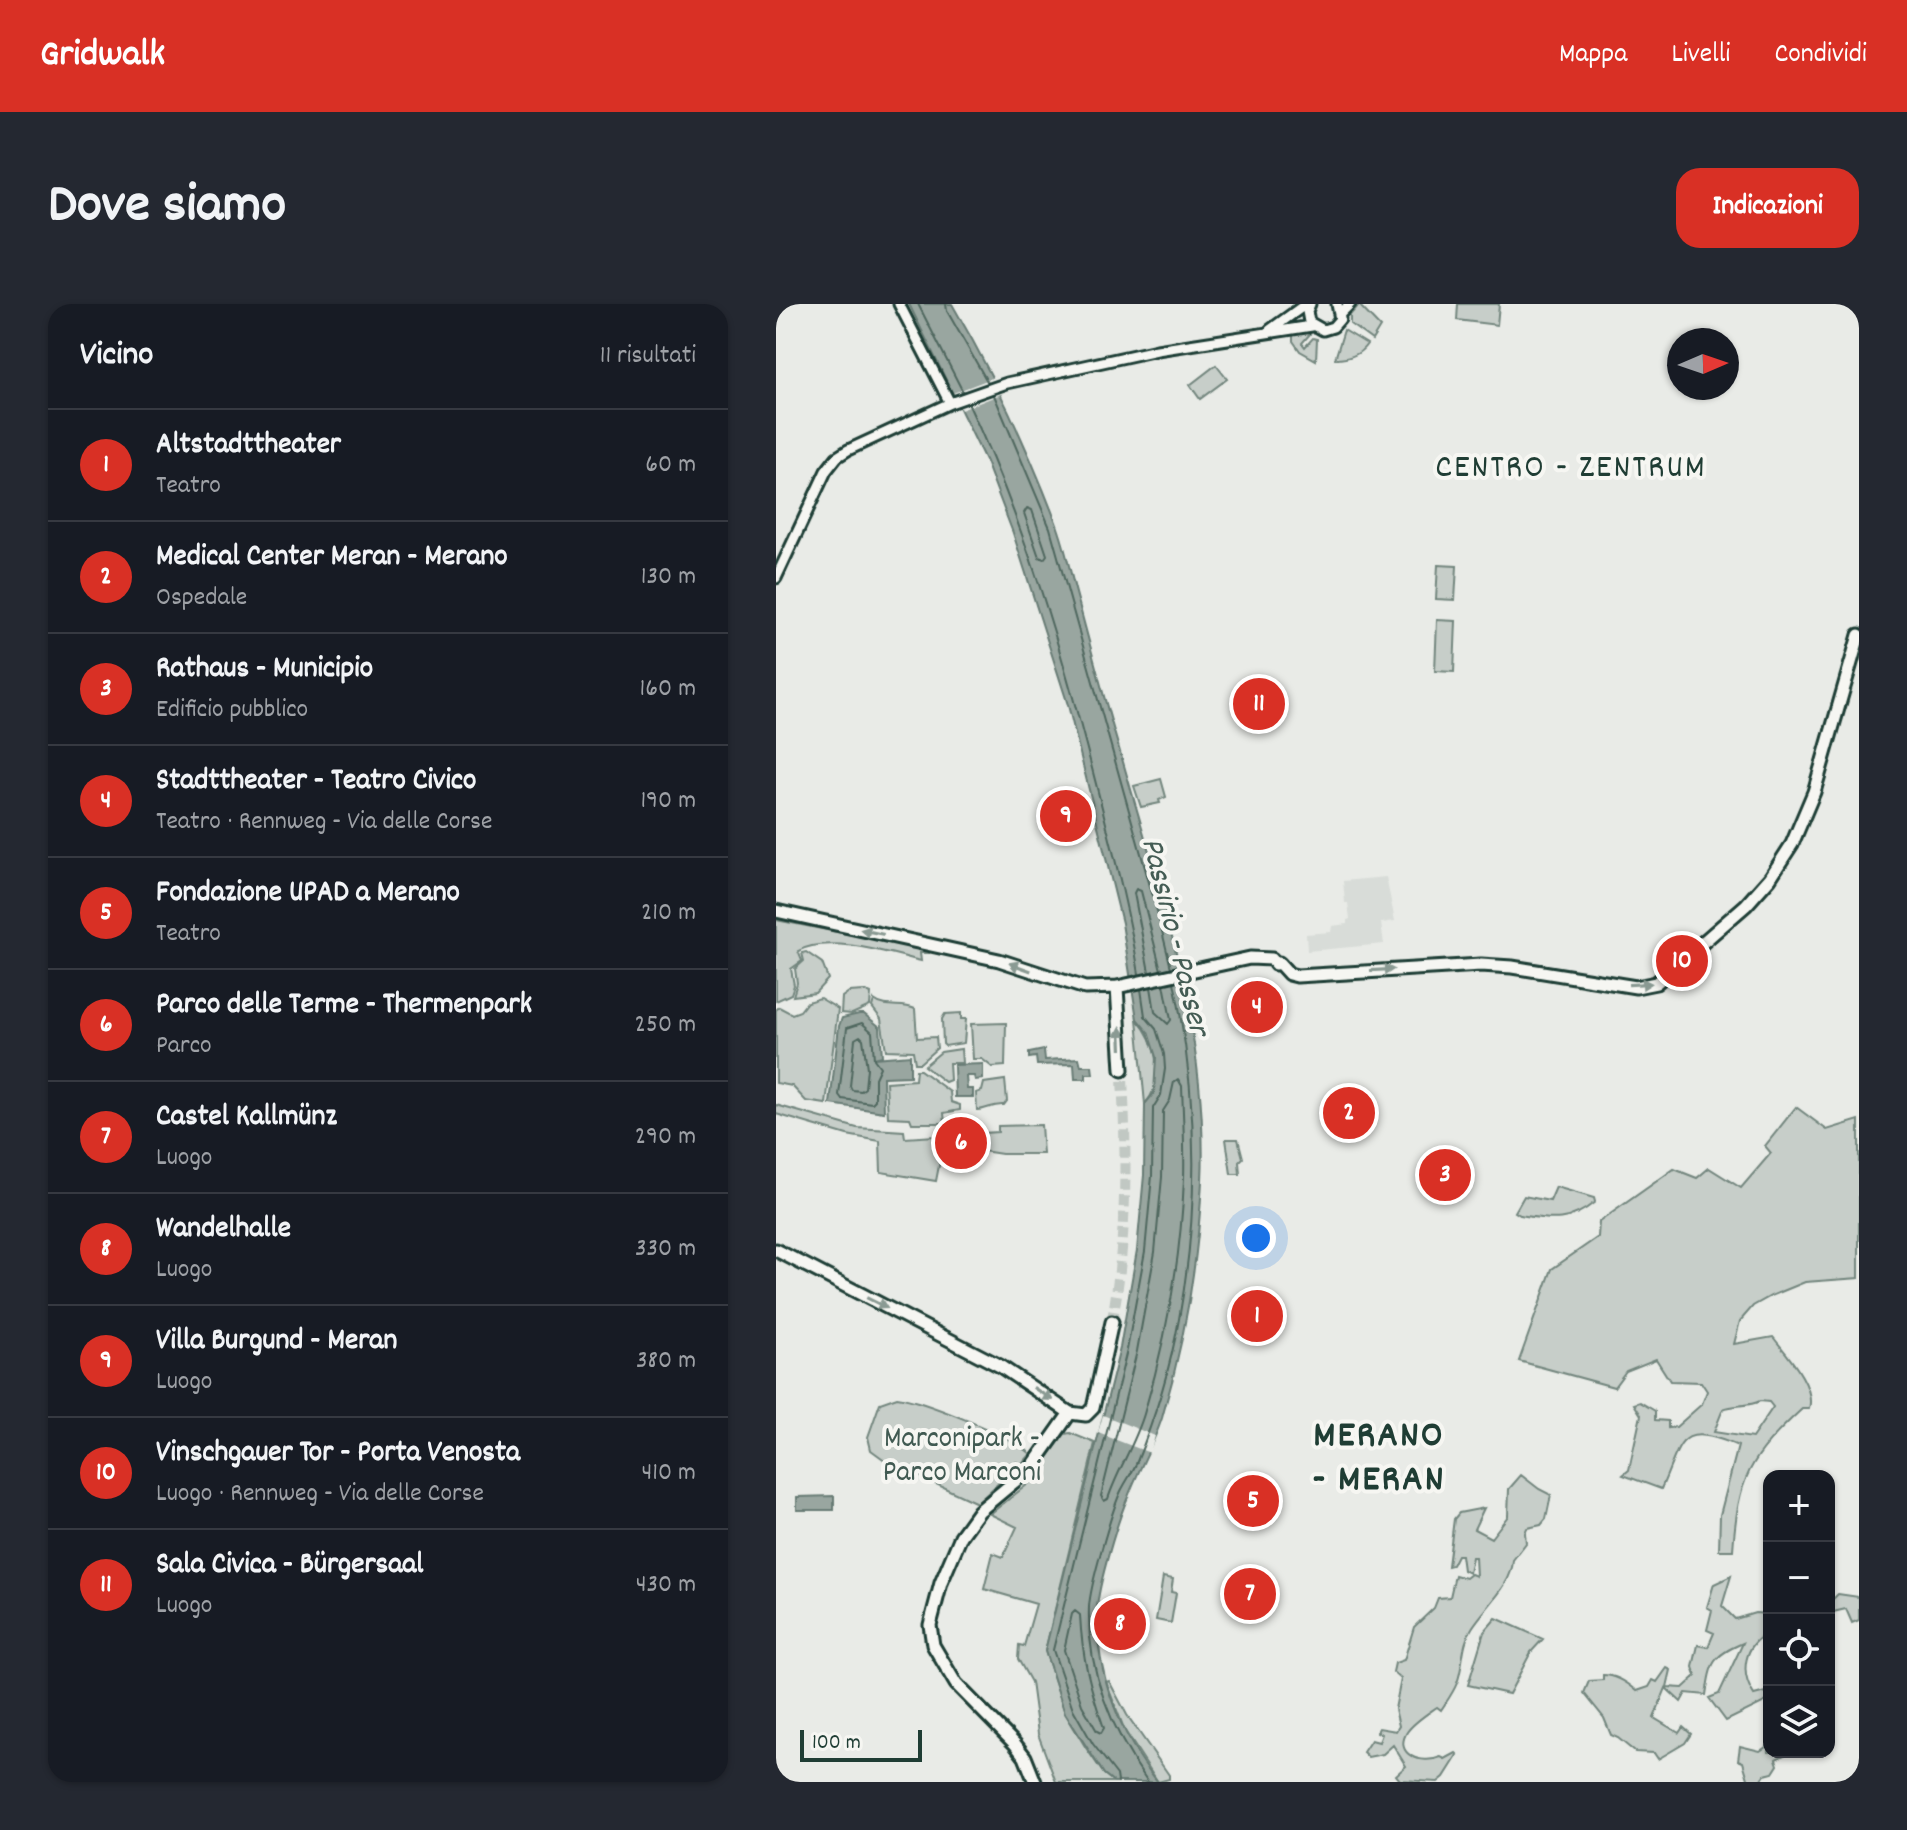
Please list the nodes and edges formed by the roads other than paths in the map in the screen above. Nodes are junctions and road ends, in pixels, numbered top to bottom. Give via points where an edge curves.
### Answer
1 (899, 304) edge
2 (1350, 304) edge
3 (1305, 306) edge
4 (1339, 308) edge
5 (1310, 322) junction
6 (1270, 330) junction
7 (953, 401) junction
8 (776, 578) edge
9 (1859, 635) edge
10 (776, 911) edge
11 (1117, 987) junction
12 (1122, 1070) tunnel mouth
13 (776, 1250) edge
14 (1112, 1322) tunnel mouth
15 (1070, 1413) junction
16 (1035, 1782) edge

1 - 7 street
2 - 4 street
3 - 5 street
3 - 6 street
4 - 5 street via 1337,323 1329,330
5 - 6 street
6 - 7 street via 1004,384
7 - 8 street via 837,457
11 -> 9 main road via 1240,959 1276,961 1289,974 1304,975 1481,965 1643,987 1661,979 1770,878 1799,831
11 -> 10 main road via 1077,986 999,960
12 -> 11 main road
13 -> 15 main road via 1000,1366
14 - 15 main road via 1093,1408 1086,1415
15 - 16 main road via 1032,1467 966,1528 941,1583 930,1625 933,1645 956,1684 1015,1744

